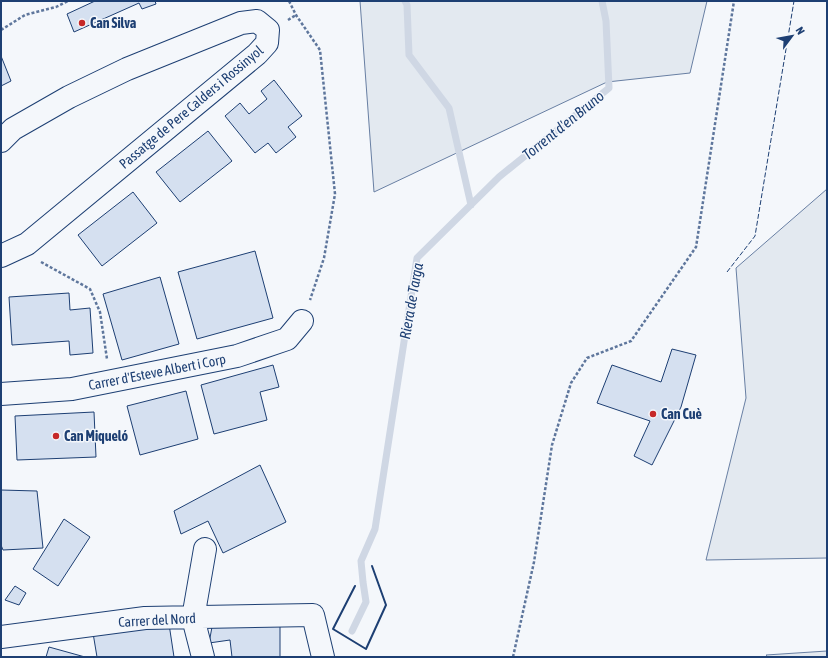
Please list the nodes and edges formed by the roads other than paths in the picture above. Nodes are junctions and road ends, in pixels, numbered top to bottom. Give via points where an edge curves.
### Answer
1 (1, 141) edge
2 (9, 252) edge
3 (302, 321) road end
4 (1, 394) edge
5 (205, 549) dead end
6 (193, 618) junction
7 (1, 636) edge
8 (203, 657) edge
9 (323, 657) edge

1 - 2 street, Passatge de Pere Calders i Rossinyol via 13,129 69,97 127,69 241,23 257,22 268,30 267,43 257,54 27,244
3 - 4 street, Carrer d'Esteve Albert i Corp via 287,339 236,356 72,389
5 - 6 street
6 - 7 street, Carrer del Nord via 145,618
6 - 8 street
6 - 9 street, Carrer del Nord via 314,615

